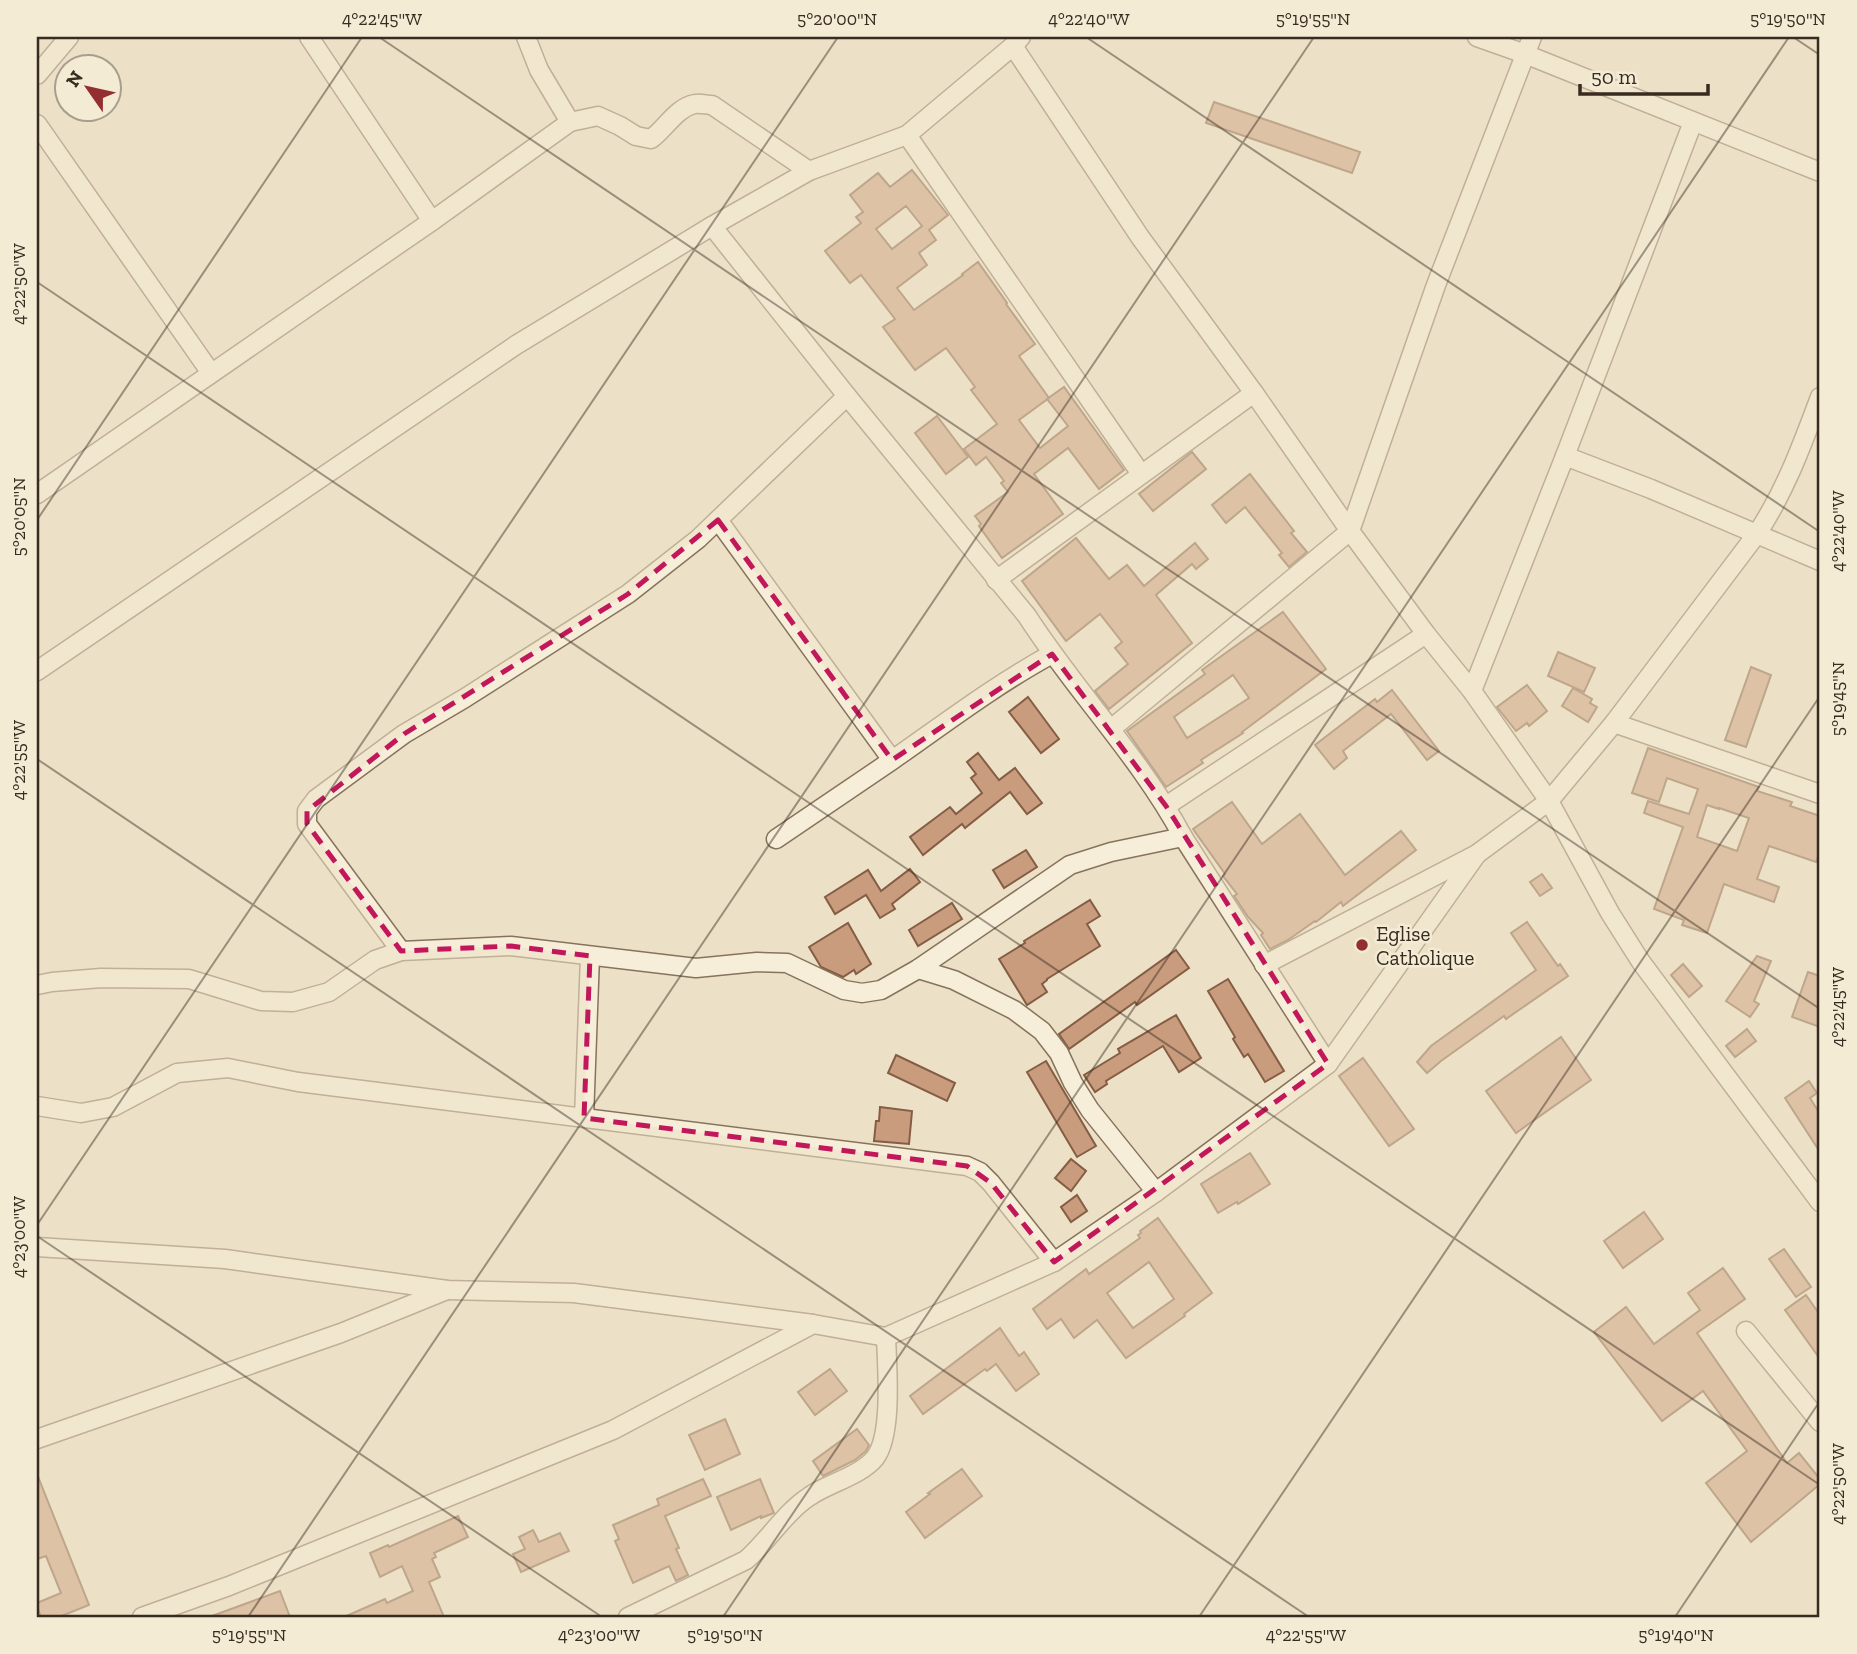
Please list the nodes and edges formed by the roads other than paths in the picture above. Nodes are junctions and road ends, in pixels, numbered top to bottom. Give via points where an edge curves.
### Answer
1 (69, 37) edge
2 (309, 37) edge
3 (526, 37) edge
4 (1477, 37) edge
5 (1532, 37) edge
6 (1017, 41) edge
7 (1525, 54) junction
8 (37, 75) edge
9 (570, 122) junction
10 (1693, 122) junction
11 (37, 124) edge
12 (907, 135) junction
13 (808, 171) junction
14 (1820, 172) edge
15 (432, 220) junction
16 (712, 226) junction
17 (211, 373) junction
18 (1254, 393) junction
19 (847, 396) junction
20 (1820, 397) edge
21 (1566, 456) junction
22 (1141, 474) junction
23 (37, 494) edge
24 (718, 520) junction
25 (1350, 531) junction
26 (1756, 535) junction
27 (1820, 561) edge
28 (996, 580) junction
29 (1426, 634) junction
30 (1052, 654) junction
31 (37, 671) edge
32 (1472, 691) junction
33 (1614, 723) junction
34 (1111, 729) junction
35 (892, 760) junction
36 (1820, 794) edge
37 (1549, 801) junction
38 (1166, 806) junction
39 (1183, 837) junction
40 (776, 839) dead end
41 (1477, 855) junction
42 (401, 951) junction
43 (590, 956) junction
44 (1264, 965) junction
45 (918, 969) junction
46 (37, 985) edge
47 (1328, 1065) junction
48 (37, 1106) edge
49 (584, 1118) junction
50 (1156, 1192) junction
51 (1820, 1202) edge
52 (37, 1247) edge
53 (1054, 1262) junction
54 (447, 1290) junction
55 (813, 1324) junction
56 (1746, 1331) dead end
57 (886, 1337) junction
58 (1820, 1422) edge
59 (37, 1439) edge
60 (142, 1617) edge
61 (628, 1617) edge

1 - 8 street
2 - 15 street
3 - 9 street via 539,70
4 - 7 street
5 - 7 street
6 - 12 street
6 - 18 street via 1140,237
7 - 10 street
7 - 25 street via 1436,285
9 - 13 street via 598,116 651,139 684,108 696,103 712,106
9 - 15 street
10 - 14 street
10 - 21 street
11 - 17 street
12 - 13 street
12 - 22 street
13 - 16 street
15 - 17 street
16 - 19 street
16 - 31 street via 516,345
17 - 23 street
18 - 22 street
18 - 25 street
19 - 24 street
19 - 28 street
20 - 26 street via 1797,460
21 - 26 street
21 - 32 street
22 - 28 street
24 - 35 street
24 - 42 street via 628,594 404,734 311,805 307,824
25 - 29 street
25 - 34 street
26 - 27 street
26 - 33 street
28 - 30 street
29 - 32 street
29 - 38 street
30 - 34 street
30 - 35 street
32 - 37 street
33 - 36 street
33 - 37 street
34 - 38 street
35 - 40 street
37 - 41 street
37 - 51 street via 1641,961
38 - 39 street
39 - 44 street
39 - 45 street via 1070,865
41 - 44 street
41 - 47 street
42 - 43 street via 511,946
42 - 46 street via 375,960 329,992 293,1002 261,1001 190,979 101,978
43 - 45 street via 696,968 787,963 844,990 862,993 881,990
43 - 49 street
44 - 47 street
45 - 50 street via 954,980 1014,1010 1042,1031 1090,1110
47 - 50 street
48 - 49 street via 81,1113 113,1107 177,1073 228,1068 298,1082
49 - 53 street via 967,1166 991,1183
50 - 53 street
52 - 54 street via 225,1259
53 - 57 street
54 - 55 street via 574,1293
54 - 59 street via 341,1333
55 - 57 street
55 - 60 street via 613,1430 229,1587
56 - 58 street
57 - 61 street via 885,1429 874,1458 810,1496 746,1560

